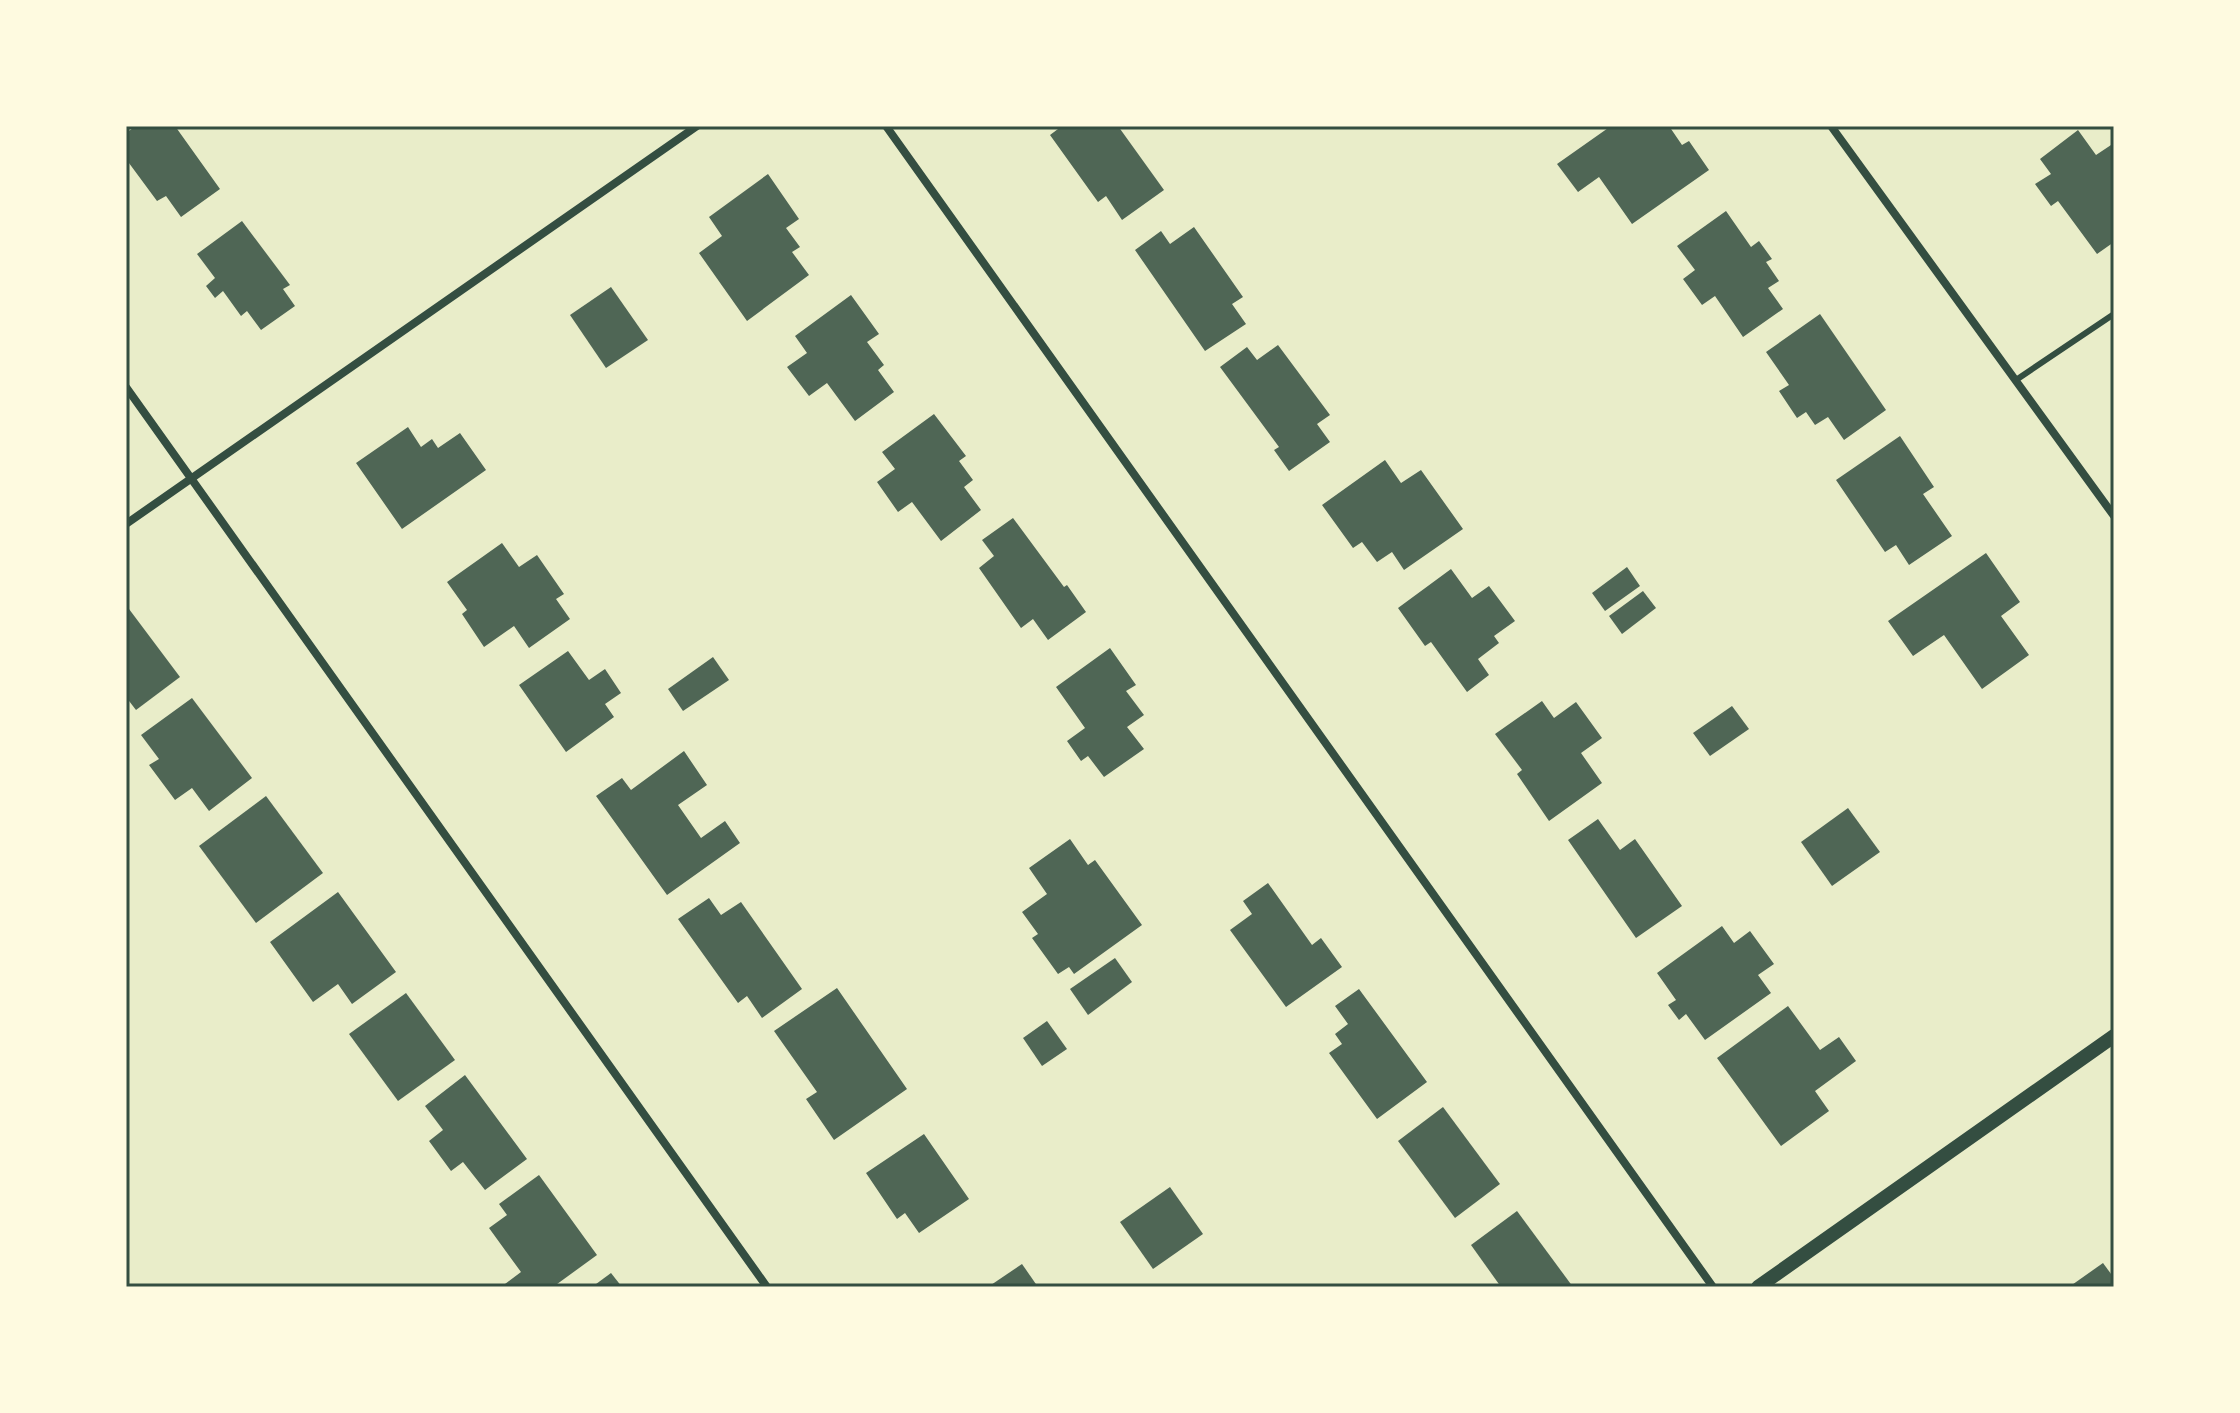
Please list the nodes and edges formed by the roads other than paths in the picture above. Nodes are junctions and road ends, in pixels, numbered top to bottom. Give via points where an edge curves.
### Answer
1 (697, 126) edge
2 (886, 126) edge
3 (1831, 126) edge
4 (2114, 314) edge
5 (2016, 380) junction
6 (126, 387) edge
7 (191, 479) junction
8 (2114, 516) edge
9 (126, 524) edge
10 (2114, 1036) edge
11 (767, 1287) edge
12 (1713, 1287) edge
13 (1758, 1287) edge

1 - 7 street
2 - 12 street
3 - 5 street
4 - 5 lane
5 - 8 street
6 - 7 street
7 - 9 street
7 - 11 street
10 - 13 street

